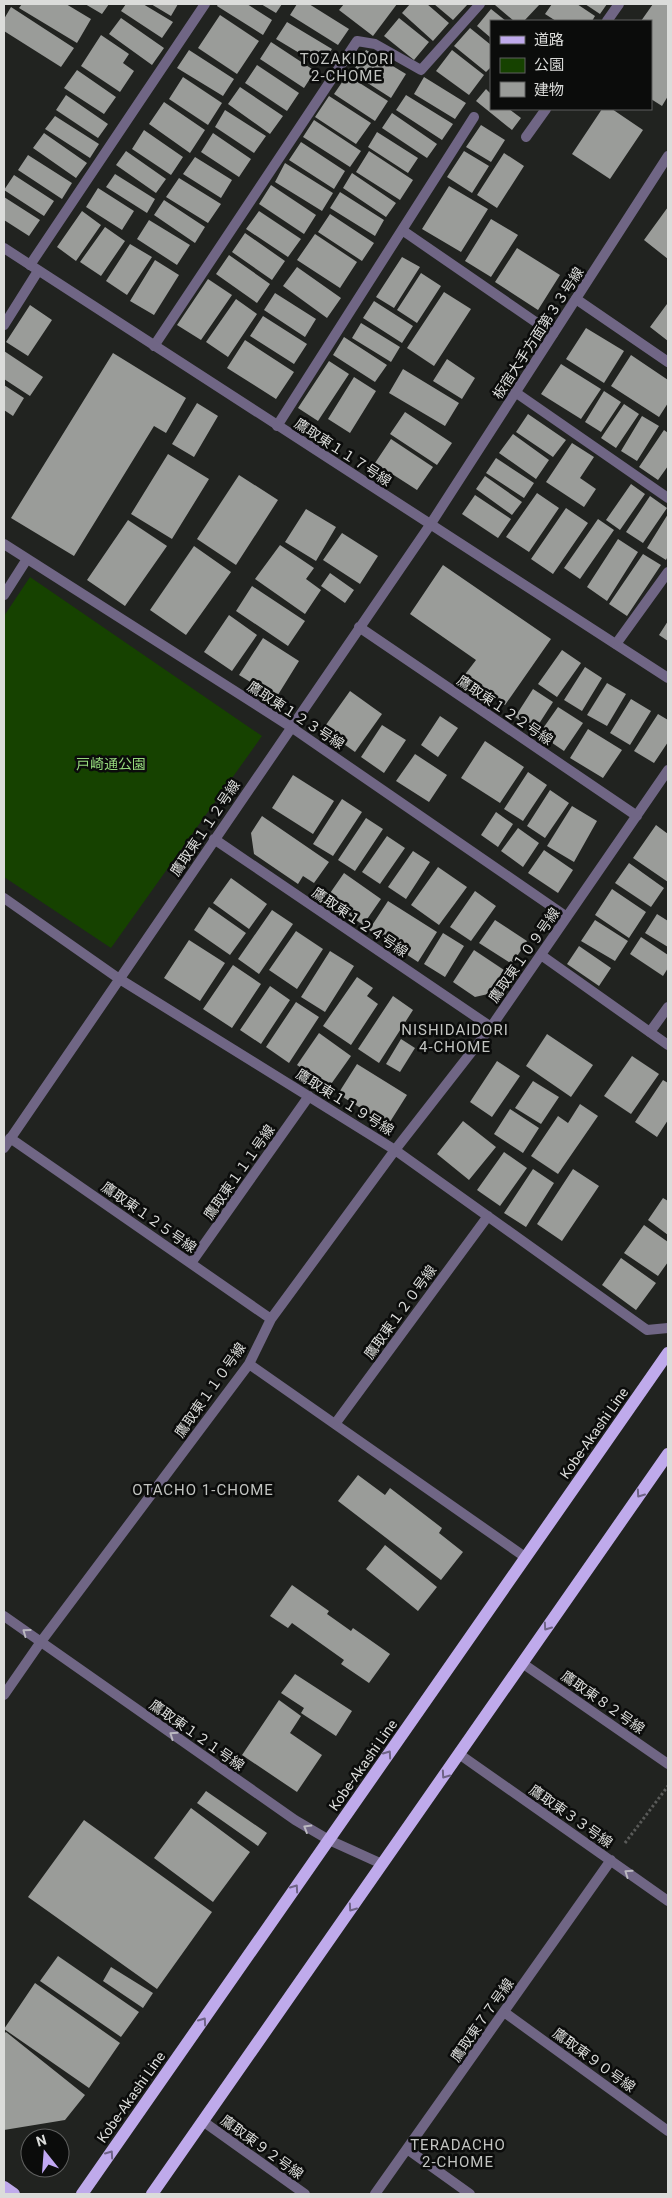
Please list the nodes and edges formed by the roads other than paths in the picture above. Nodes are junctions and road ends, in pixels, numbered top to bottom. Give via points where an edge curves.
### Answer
1 (204, 4) edge
2 (480, 4) edge
3 (619, 4) edge
4 (608, 20) edge
5 (545, 110) edge
6 (474, 117) dead end
7 (526, 137) dead end
8 (668, 156) edge
9 (402, 230) junction
10 (4, 248) edge
11 (34, 268) junction
12 (576, 299) junction
13 (4, 325) edge
14 (553, 334) junction
15 (154, 346) junction
16 (668, 362) edge
17 (516, 392) junction
18 (277, 426) junction
19 (668, 498) edge
20 (430, 525) junction
21 (4, 544) edge
22 (27, 559) junction
23 (668, 572) edge
24 (4, 595) edge
25 (359, 627) junction
26 (616, 644) junction
27 (668, 678) edge
28 (291, 727) junction
29 (668, 770) edge
30 (636, 816) junction
31 (214, 839) junction
32 (4, 898) edge
33 (568, 917) junction
34 (541, 956) junction
35 (118, 978) junction
36 (668, 1007) edge
37 (491, 1027) junction
38 (650, 1032) junction
39 (668, 1045) edge
40 (308, 1096) junction
41 (10, 1138) junction
42 (4, 1148) edge
43 (395, 1150) junction
44 (488, 1216) junction
45 (191, 1263) junction
46 (271, 1319) junction
47 (668, 1328) edge
48 (668, 1353) edge
49 (249, 1364) junction
50 (335, 1424) junction
51 (668, 1454) edge
52 (525, 1557) junction
53 (4, 1616) edge
54 (40, 1643) junction
55 (522, 1663) junction
56 (4, 1695) edge
57 (459, 1754) junction
58 (668, 1764) edge
59 (329, 1840) junction
60 (611, 1860) junction
61 (382, 1864) junction
62 (668, 1900) edge
63 (504, 2012) junction
64 (204, 2122) junction
65 (668, 2130) edge
66 (407, 2149) junction
67 (4, 2187) edge
68 (14, 2194) edge
69 (82, 2194) edge
70 (152, 2194) edge
71 (305, 2194) edge
72 (375, 2194) edge
73 (470, 2194) edge

1 - 11 street
2 - 15 street via 421,70 375,44 357,41
3 - 4 street
5 - 7 street
6 - 9 street
8 - 12 street, 板宿大手方面第３３号線
9 - 14 street
9 - 18 street
10 - 11 street, 鷹取東１１７号線
11 - 13 street
11 - 15 street, 鷹取東１１７号線
12 - 14 street, 板宿大手方面第３３号線
12 - 16 street
14 - 17 street, 板宿大手方面第３３号線
15 - 18 street, 鷹取東１１７号線
17 - 19 street
17 - 20 street, 板宿大手方面第３３号線
18 - 20 street, 鷹取東１１７号線
20 - 25 street, 鷹取東１１２号線
20 - 26 street, 鷹取東１１７号線
21 - 22 street, 鷹取東１２３号線
22 - 24 street
22 - 28 street, 鷹取東１２３号線
23 - 26 street
25 - 28 street, 鷹取東１１２号線
25 - 30 street, 鷹取東１２２号線
26 - 27 street, 鷹取東１１７号線
28 - 31 street, 鷹取東１１２号線
28 - 33 street, 鷹取東１２３号線
29 - 30 street, 鷹取東１０９号線
30 - 33 street, 鷹取東１０９号線
31 - 35 street, 鷹取東１１２号線
31 - 37 street, 鷹取東１２４号線
32 - 35 street, 鷹取東１１９号線
33 - 34 street, 鷹取東１０９号線
34 - 37 street, 鷹取東１０９号線
34 - 38 street
35 - 40 street, 鷹取東１１９号線
35 - 41 street, 鷹取東１１２号線
36 - 38 street
37 - 43 street, 鷹取東１０９号線
38 - 39 street
40 - 43 street, 鷹取東１１９号線
40 - 45 street, 鷹取東１１１号線
41 - 42 street, 鷹取東１１２号線
41 - 45 street, 鷹取東１２５号線
43 - 44 street, 鷹取東１１９号線
43 - 46 street, 鷹取東１１０号線
44 - 47 street, 鷹取東１１９号線 via 648,1330
44 - 50 street, 鷹取東１２０号線
45 - 46 street, 鷹取東１２５号線
46 - 49 street, 鷹取東１１０号線
48 - 52 main road, Kobe-Akashi Line
49 - 50 street
49 - 54 street, 鷹取東１１０号線
50 - 52 street
51 -> 55 main road
59 -> 52 main road, Kobe-Akashi Line
54 -> 53 street, 鷹取東１２１号線
54 - 56 street, 鷹取東１１０号線
59 -> 54 street, 鷹取東１２１号線 via 295,1820
55 - 57 main road
55 - 58 street, 鷹取東８２号線
57 - 60 street, 鷹取東３３号線
57 -> 61 main road
59 - 61 street, 鷹取東１２１号線
69 -> 59 main road, Kobe-Akashi Line
62 -> 60 street, 鷹取東３３号線
60 - 63 street, 鷹取東７７号線
61 -> 64 main road
63 - 65 street, 鷹取東９０号線
63 - 66 street, 鷹取東７７号線
64 - 70 main road
64 - 71 street, 鷹取東９２号線
66 - 72 street, 鷹取東７７号線
66 - 73 street
67 - 68 main road

